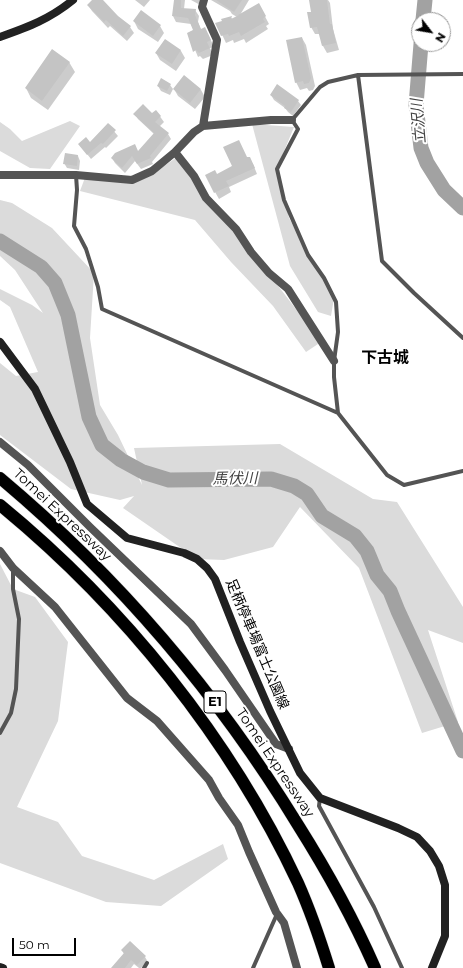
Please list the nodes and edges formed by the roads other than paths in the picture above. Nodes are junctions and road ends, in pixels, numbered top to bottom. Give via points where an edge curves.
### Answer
1 (73, 0) edge
2 (204, 0) edge
3 (0, 37) edge
4 (358, 74) junction
5 (463, 74) edge
6 (292, 120) junction
7 (203, 126) junction
8 (175, 152) junction
9 (0, 174) edge
10 (76, 175) junction
11 (463, 338) edge
12 (0, 342) edge
13 (334, 361) junction
14 (338, 413) junction
15 (0, 442) edge
16 (463, 471) edge
17 (0, 478) edge
18 (0, 505) edge
19 (0, 551) edge
20 (13, 568) junction
21 (0, 733) edge
22 (289, 749) junction
23 (320, 798) junction
24 (278, 914) junction
25 (146, 963) dead end
26 (0, 967) edge
27 (3, 968) edge
28 (144, 968) edge
29 (253, 968) edge
30 (297, 968) edge
31 (329, 968) edge
32 (375, 968) edge
33 (402, 968) edge
34 (432, 968) edge

1 - 3 main road via 45,19
2 - 7 street via 202,7 217,40
4 - 5 lane
4 - 6 lane via 328,82 320,87
4 - 11 lane via 382,261
6 - 7 street
6 - 13 lane via 298,129 276,169 284,200 308,255 336,302 338,332
7 - 8 street
8 - 10 street via 152,171 132,180
8 - 13 street via 194,176 206,198 236,229 251,252 288,289
9 - 10 street
10 - 14 lane via 74,226 86,249 102,309
12 - 22 main road, 足柄停車場富士公園線 via 35,389 87,504 127,538 184,553 197,559 215,579 256,680
13 - 14 lane
14 - 16 lane via 387,475 404,485
15 - 22 street via 28,465 191,624 276,744
17 - 32 highway, Tomei Expressway / E1 via 68,537 117,587 210,695 260,764 312,847
18 - 31 highway, E1 via 62,560 104,603 163,671 213,737 282,852 308,908
19 - 20 street
20 - 21 lane via 13,589 19,619 16,689 11,713
20 - 24 street via 55,607 127,698 156,721 209,780 238,825
22 - 23 main road, 足柄停車場富士公園線 via 300,773
23 - 33 lane via 319,806 374,907
23 - 34 main road via 398,828 416,837 430,851 446,885 445,936
24 - 29 lane
24 - 30 street via 284,922
25 - 28 lane
26 - 27 main road

